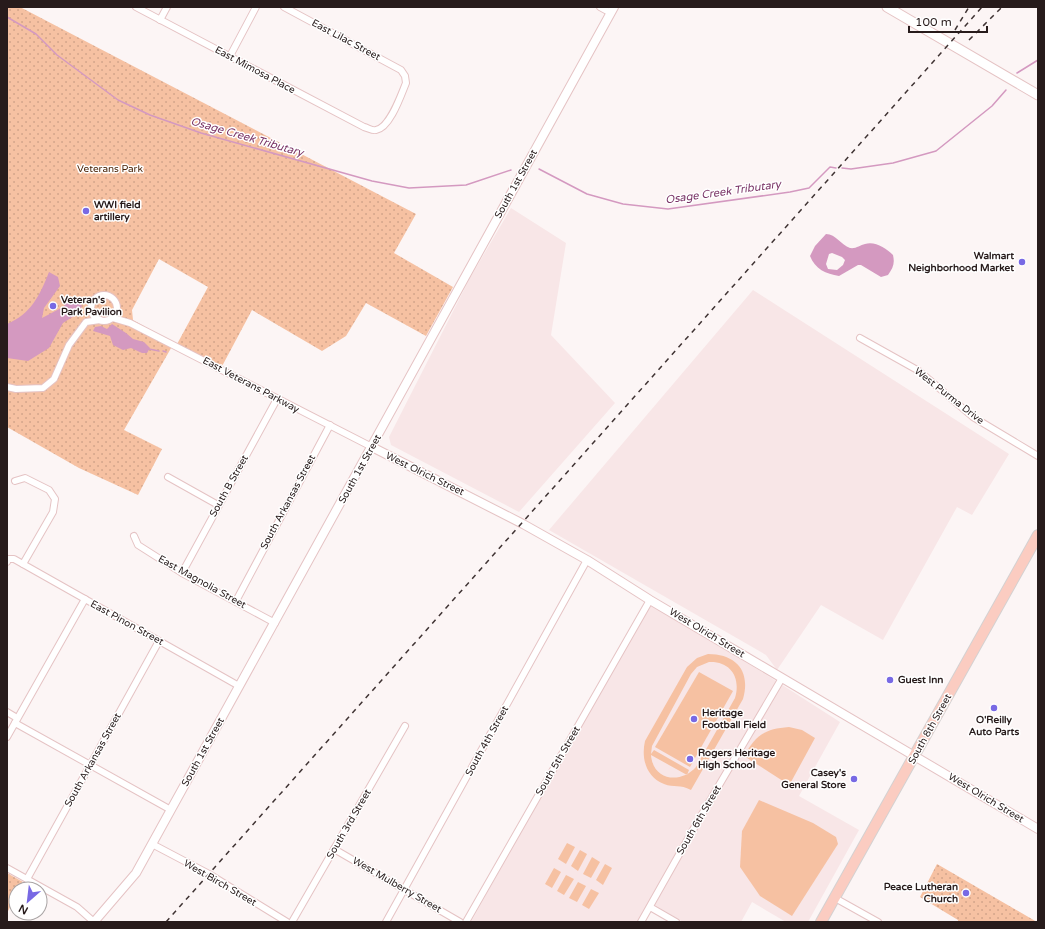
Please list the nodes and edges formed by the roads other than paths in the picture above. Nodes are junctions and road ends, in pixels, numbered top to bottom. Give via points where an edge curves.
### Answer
1 (136, 7) edge
2 (167, 7) edge
3 (256, 7) edge
4 (284, 7) edge
5 (600, 7) edge
6 (887, 7) edge
7 (613, 10) edge
8 (160, 20) junction
9 (230, 56) junction
10 (1038, 95) edge
11 (375, 131) joint
12 (118, 308) junction
13 (92, 311) junction
14 (113, 318) junction
15 (100, 320) junction
16 (88, 321) junction
17 (130, 323) junction
18 (860, 338) dead end
19 (7, 387) edge
20 (277, 399) junction
21 (330, 425) junction
22 (372, 447) junction
23 (1038, 456) edge
24 (168, 477) dead end
25 (15, 481) dead end
26 (218, 505) junction
27 (134, 536) dead end
28 (1038, 536) edge
29 (587, 560) junction
30 (7, 562) edge
31 (23, 564) junction
32 (182, 573) junction
33 (85, 600) junction
34 (650, 600) junction
35 (236, 601) junction
36 (275, 623) junction
37 (160, 641) junction
38 (782, 678) junction
39 (240, 686) junction
40 (7, 712) edge
41 (16, 720) junction
42 (405, 726) dead end
43 (7, 738) edge
44 (915, 756) junction
45 (91, 765) junction
46 (171, 810) junction
47 (1038, 829) edge
48 (152, 844) junction
49 (334, 849) junction
50 (7, 868) edge
51 (27, 879) junction
52 (404, 890) junction
53 (835, 898) junction
54 (650, 907) junction
55 (94, 922) edge
56 (287, 922) edge
57 (292, 922) edge
58 (386, 922) edge
59 (460, 922) edge
60 (466, 922) edge
61 (641, 922) edge
62 (676, 922) edge
63 (822, 922) edge
64 (878, 922) edge

1 - 8 street, East Mimosa Place
2 - 8 street
3 - 9 street
4 - 11 street, East Lilac Street via 401,70 406,83 388,122 383,128
5 - 7 street
6 - 10 main road
7 - 22 street, South 1st Street
8 - 9 street, East Mimosa Place
9 - 11 street, East Mimosa Place
12 - 13 street, East Veterans Parkway via 114,299 103,295 93,301
12 - 14 street
12 - 17 street, East Veterans Parkway
13 - 15 street
13 - 16 street
14 - 15 street, East Veterans Parkway
14 - 17 street, East Veterans Parkway
15 - 16 street, East Veterans Parkway
16 - 19 street via 69,345 54,379 43,388
17 - 20 street, East Veterans Parkway
18 - 23 street, West Purma Drive via 919,371 968,413
20 - 21 street, East Veterans Parkway
20 - 26 street, South B Street
21 - 22 street, East Veterans Parkway
21 - 35 street, South Arkansas Street
22 - 29 street, West Olrich Street via 462,491
22 - 36 street, South 1st Street
24 - 26 street
25 - 31 street via 25,478 49,490 55,499 53,512
26 - 32 street, South B Street
27 - 32 street, East Magnolia Street via 138,545
28 - 44 main road, South 8th Street
29 - 34 street, West Olrich Street
29 - 52 street, South 4th Street
30 - 31 street, East Pinon Street via 8,559 14,559
31 - 33 street, East Pinon Street
32 - 35 street, East Magnolia Street
33 - 37 street, East Pinon Street
33 - 41 street
34 - 38 street, West Olrich Street
34 - 60 street, South 5th Street
35 - 36 street, East Magnolia Street
36 - 39 street, South 1st Street
37 - 39 street, East Pinon Street
37 - 45 street, South Arkansas Street
38 - 44 street, West Olrich Street
38 - 54 street, South 6th Street
39 - 46 street, South 1st Street
40 - 41 street
41 - 43 street
41 - 45 street
42 - 49 street, South 3rd Street
44 - 47 street, West Olrich Street
44 - 53 main road, South 8th Street
45 - 46 street
45 - 51 street, South Arkansas Street
46 - 48 street, South 1st Street
48 - 55 street, South 1st Street via 136,872
48 - 56 street, West Birch Street via 209,874
49 - 52 street, West Mulberry Street
49 - 57 street, South 3rd Street
50 - 51 street
51 - 55 street via 77,907
52 - 58 street, South 4th Street
52 - 59 street, West Mulberry Street
53 - 63 main road, South 8th Street
53 - 64 street
54 - 61 street, South 6th Street
54 - 62 street

